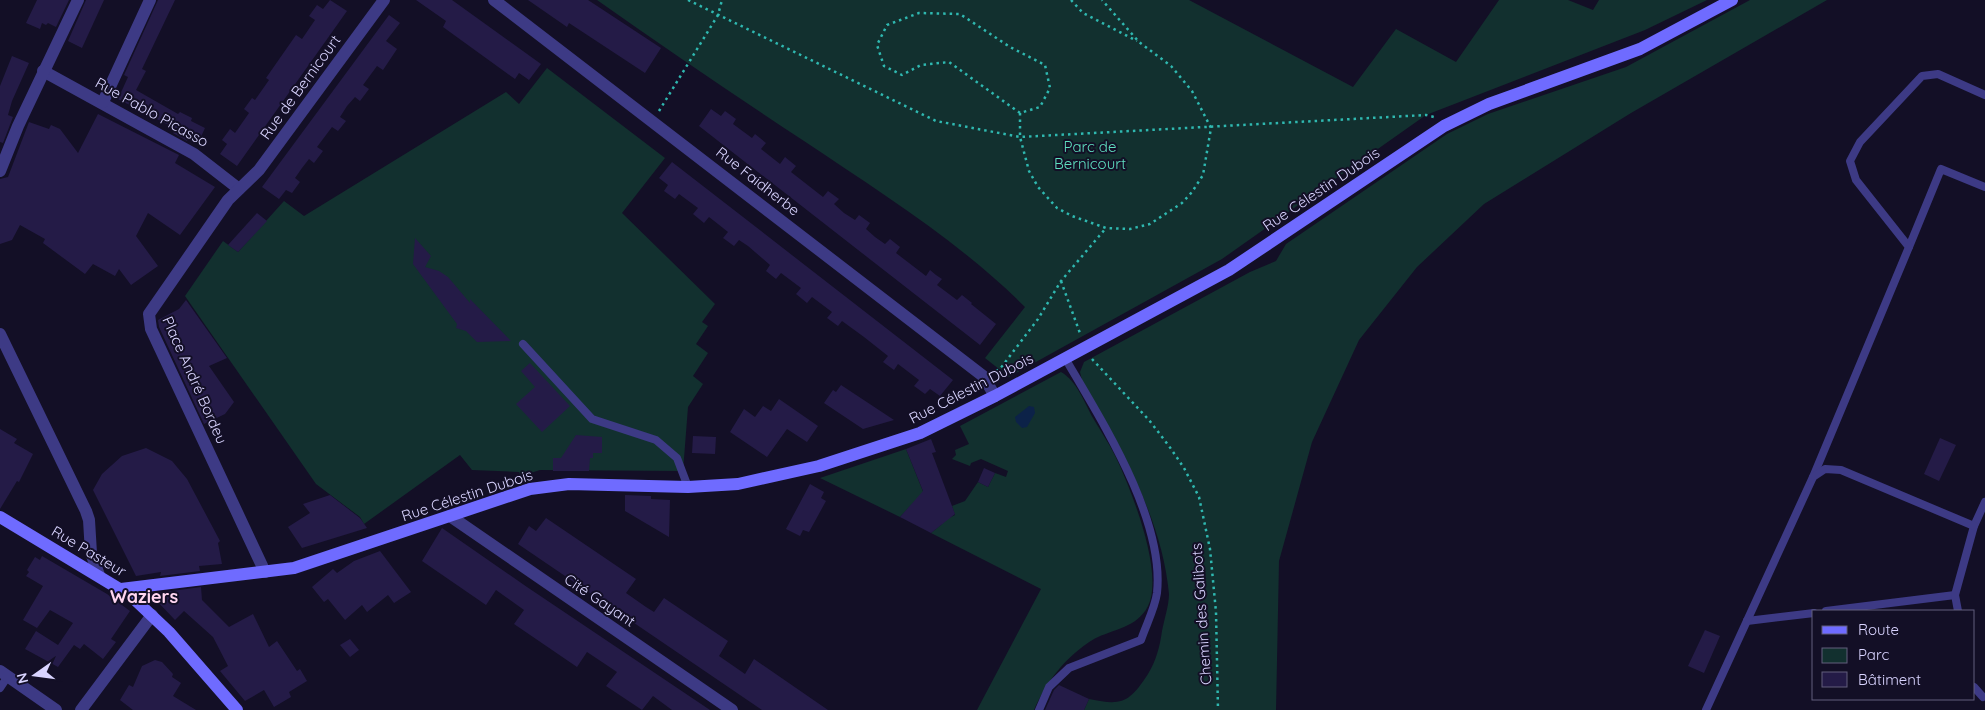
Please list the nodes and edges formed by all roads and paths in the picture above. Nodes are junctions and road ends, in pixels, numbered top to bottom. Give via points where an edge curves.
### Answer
1 (78, 0) edge
2 (150, 0) edge
3 (384, 0) edge
4 (494, 0) edge
5 (688, 0) edge
6 (722, 0) edge
7 (1071, 0) edge
8 (1102, 0) edge
9 (1732, 0) edge
10 (718, 15) junction
11 (1139, 42) junction
12 (44, 71) junction
13 (1985, 96) edge
14 (103, 102) junction
15 (1020, 113) junction
16 (1455, 120) junction
17 (654, 121) junction
18 (1211, 128) junction
19 (1020, 137) junction
20 (0, 171) edge
21 (1985, 187) edge
22 (239, 189) junction
23 (1106, 228) junction
24 (1909, 247) junction
25 (1061, 281) junction
26 (0, 334) edge
27 (523, 344) dead end
28 (1084, 347) junction
29 (1064, 358) junction
30 (983, 376) junction
31 (996, 396) junction
32 (1813, 478) junction
33 (688, 488) junction
34 (1985, 502) edge
35 (450, 516) junction
36 (0, 518) edge
37 (1974, 526) junction
38 (265, 572) junction
39 (99, 575) junction
40 (121, 589) junction
41 (1955, 595) junction
42 (1834, 610) edge
43 (1958, 610) edge
44 (1812, 613) edge
45 (152, 616) junction
46 (1747, 621) junction
47 (4, 673) edge
48 (0, 688) edge
49 (1975, 688) edge
50 (1983, 698) dead end
51 (56, 710) edge
52 (81, 710) edge
53 (237, 710) edge
54 (732, 710) edge
55 (1039, 710) edge
56 (1218, 710) edge
57 (1706, 710) edge

1 - 12 street
2 - 14 street
3 - 22 street, Rue de Bernicourt via 259,170
4 - 17 street, Rue Faidherbe
5 - 10 path
6 - 10 path
7 - 11 path via 1083,13
8 - 11 path
9 - 16 street, Rue Célestin Dubois via 1640,49 1500,100
10 - 17 path
10 - 19 path via 936,121
11 - 18 path via 1171,66 1192,91
12 - 14 street, Rue Pablo Picasso
12 - 20 street
13 - 24 lane via 1938,74 1922,76 1860,142 1850,161 1856,180
14 - 22 street, Rue Pablo Picasso via 206,161
15 - 15 path via 1040,106 1050,88 1045,65 960,14 919,14 887,24 878,45 884,66 902,75 921,65 949,62
15 - 19 path
16 - 18 path via 1426,115
16 - 28 street, Rue Célestin Dubois via 1229,270
17 - 30 street, Rue Faidherbe
18 - 19 path
18 - 23 path via 1203,175 1182,203 1150,224 1130,229
19 - 23 path via 1029,171 1057,208
21 - 24 lane via 1941,168
22 - 38 street, Place André Bordeu via 150,310 149,323
23 - 25 path
24 - 32 lane
25 - 28 path, Chemin des Galibots
25 - 30 path via 1038,319 1000,369
26 - 39 street via 86,511 91,553
27 - 33 lane via 592,419 656,440 676,458
28 - 29 street, Rue Célestin Dubois
28 - 56 path, Chemin des Galibots via 1169,446 1199,497 1210,549 1216,612
29 - 31 street, Rue Célestin Dubois
29 - 55 lane via 1123,461 1141,506 1155,551 1157,594 1142,640 1069,668 1049,687
30 - 31 street, Rue Faidherbe
31 - 33 street, Rue Célestin Dubois via 920,433 819,466 738,484
32 - 37 lane via 1824,469 1841,470
32 - 46 lane
33 - 35 street, Rue Célestin Dubois via 554,485 530,489
34 - 37 lane
35 - 38 street, Rue Célestin Dubois via 322,560
35 - 54 street, Cité Gayant
36 - 39 street, Rue Pasteur
37 - 41 lane
38 - 40 street, Rue Célestin Dubois
39 - 40 street, Rue Pasteur
40 - 45 street, Rue Pasteur
41 - 42 lane
41 - 43 lane
44 - 46 lane
45 - 52 street
45 - 53 street, Rue Pasteur
46 - 57 lane
47 - 48 lane
47 - 51 street
49 - 50 lane

